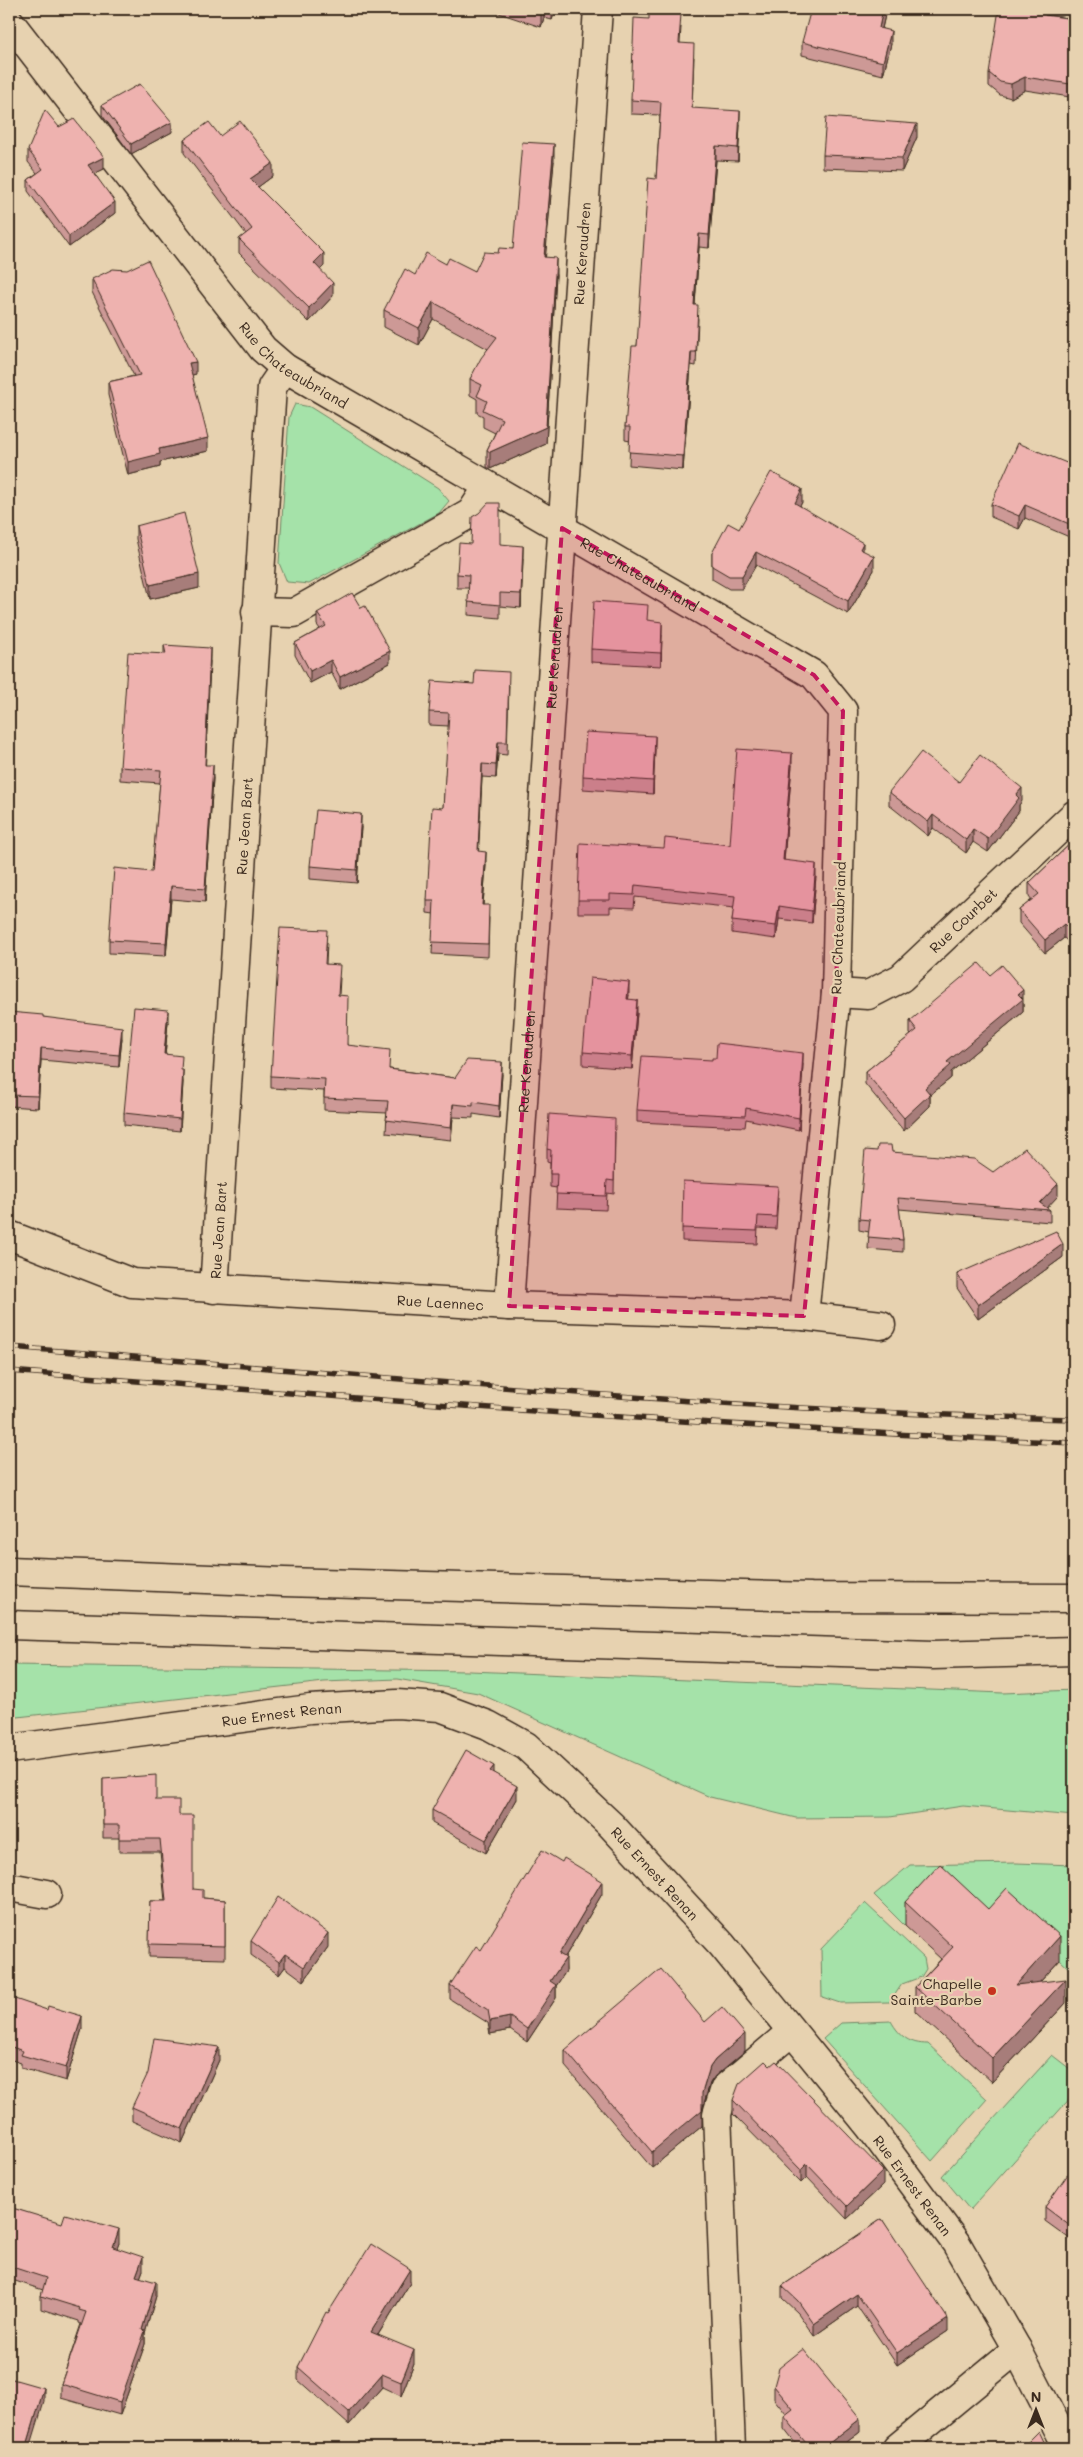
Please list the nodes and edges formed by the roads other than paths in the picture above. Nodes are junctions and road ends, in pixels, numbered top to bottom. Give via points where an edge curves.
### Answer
1 (598, 9) edge
2 (9, 21) edge
3 (285, 368) junction
4 (488, 487) junction
5 (562, 528) junction
6 (256, 612) junction
7 (1074, 815) edge
8 (836, 993) junction
9 (9, 1235) edge
10 (214, 1289) junction
11 (509, 1306) junction
12 (804, 1316) junction
13 (881, 1325) dead end
14 (9, 1571) edge
15 (1074, 1598) edge
16 (9, 1624) edge
17 (1074, 1651) edge
18 (9, 1749) edge
19 (9, 1887) edge
20 (47, 1894) dead end
21 (791, 2032) junction
22 (1017, 2349) junction
23 (731, 2448) edge
24 (897, 2448) edge
25 (1068, 2448) edge

1 - 5 main road, Rue Keraudren
2 - 3 main road, Rue Chateaubriand via 263,349
3 - 4 main road, Rue Chateaubriand
3 - 6 main road, Rue Jean Bart via 272,387
4 - 5 main road, Rue Chateaubriand
4 - 6 main road via 471,513 294,613
5 - 8 main road, Rue Chateaubriand via 814,675 843,711
5 - 11 main road, Rue Keraudren
6 - 10 main road, Rue Jean Bart
7 - 8 main road, Rue Courbet via 901,978 868,995
8 - 12 main road, Rue Chateaubriand
9 - 10 main road, Rue Laennec via 132,1284
10 - 11 main road, Rue Laennec
11 - 12 main road, Rue Laennec
12 - 13 main road, Rue Laennec
14 - 15 main road via 812,1597
16 - 17 main road via 933,1655
18 - 21 main road, Rue Ernest Renan via 310,1709 397,1704 440,1707 488,1725 526,1746 612,1825 722,1945
19 - 20 main road
21 - 22 main road, Rue Ernest Renan via 870,2127 956,2243
21 - 23 main road via 725,2088 717,2114
22 - 24 main road
22 - 25 main road, Rue Ernest Renan

